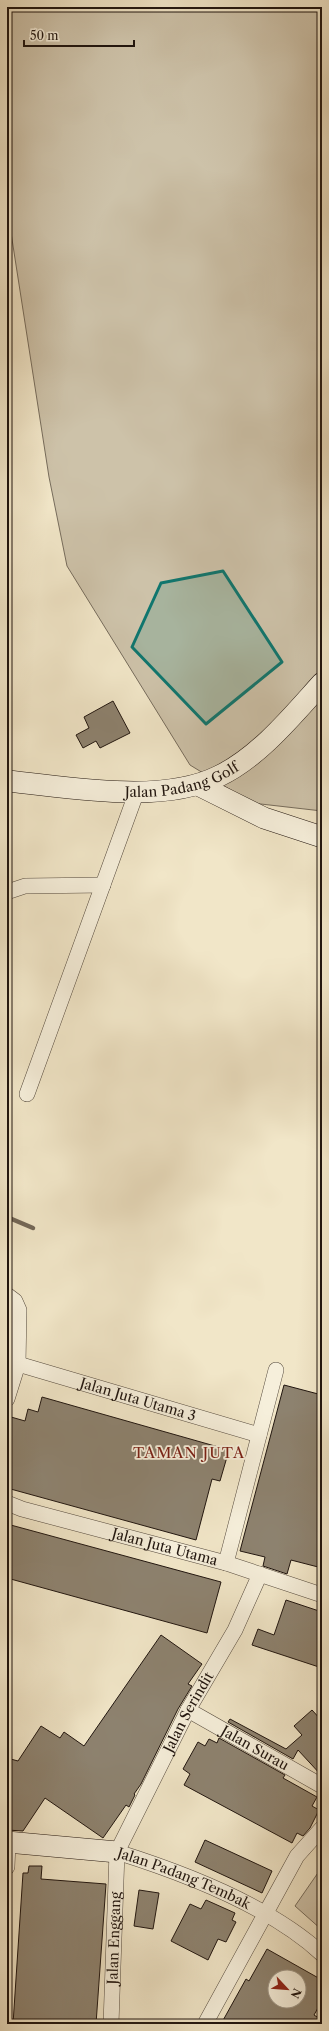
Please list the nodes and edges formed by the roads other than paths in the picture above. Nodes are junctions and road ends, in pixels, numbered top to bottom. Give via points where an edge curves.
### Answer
1 (322, 683) edge
2 (7, 781) edge
3 (198, 785) junction
4 (137, 791) junction
5 (322, 838) edge
6 (103, 886) junction
7 (7, 892) edge
8 (27, 1094) dead end
9 (7, 1295) edge
10 (18, 1364) junction
11 (276, 1370) dead end
12 (7, 1399) edge
13 (259, 1435) junction
14 (7, 1503) edge
15 (226, 1563) junction
16 (260, 1574) junction
17 (322, 1595) edge
18 (188, 1710) junction
19 (322, 1786) edge
20 (322, 1828) edge
21 (8, 1842) edge
22 (117, 1852) junction
23 (7, 1867) edge
24 (265, 1915) junction
25 (322, 1954) edge
26 (111, 2024) edge
27 (205, 2024) edge

1 - 3 street, Jalan Padang Golf via 270,738 246,758 220,776
2 - 4 street, Jalan Padang Golf
3 - 4 street, Jalan Padang Golf via 173,790
3 - 5 street via 264,818
4 - 6 street
6 - 7 street via 25,886
6 - 8 street
9 - 10 street via 15,1301 19,1310
10 - 12 street
10 - 13 street, Jalan Juta Utama 3
11 - 13 street
13 - 15 street
14 - 15 street, Jalan Juta Utama
15 - 16 street, Jalan Juta Utama
16 - 17 street, Jalan Juta Utama
16 - 18 street, Jalan Serindit via 235,1630
18 - 19 street, Jalan Surau
18 - 22 street, Jalan Serindit
20 - 24 street via 297,1856
21 - 22 street, Jalan Padang Tembak
21 - 23 street
22 - 24 street, Jalan Padang Tembak via 156,1864 216,1889
22 - 26 street, Jalan Enggang
24 - 25 street, Jalan Padang Tembak via 285,1925
24 - 27 street

